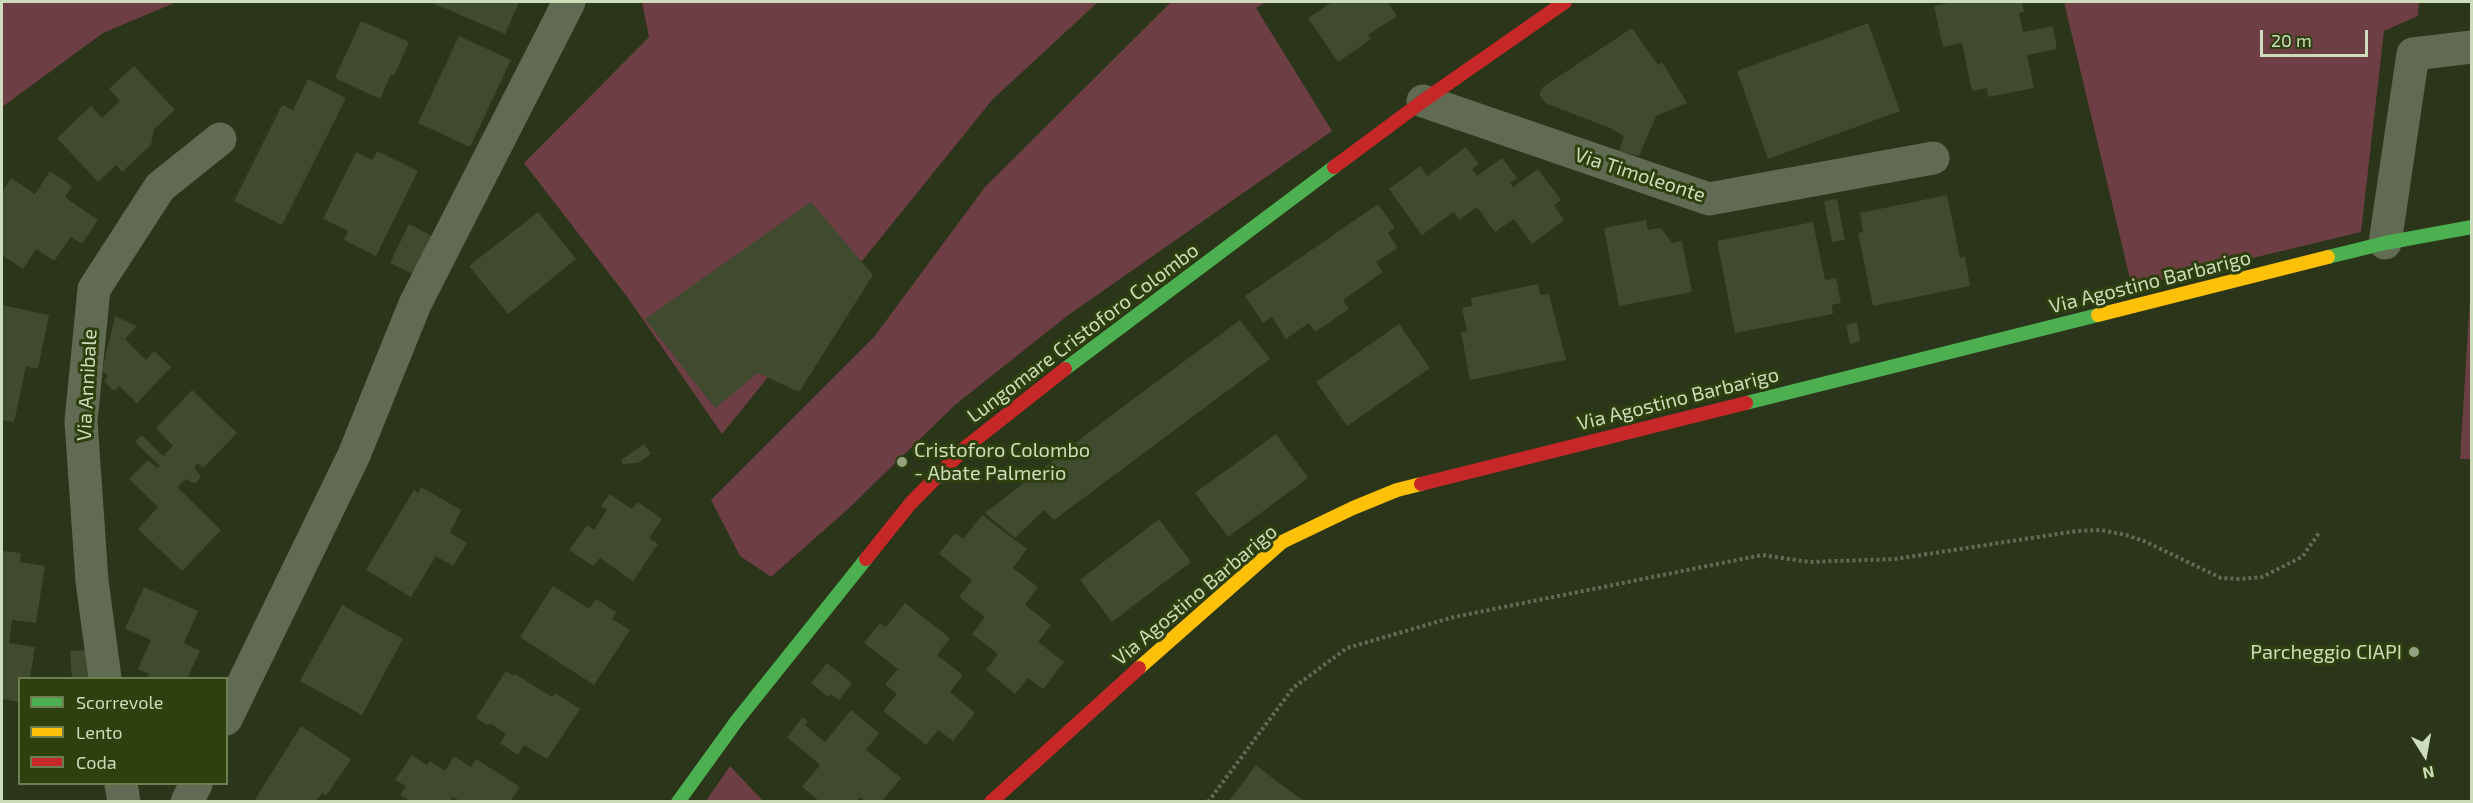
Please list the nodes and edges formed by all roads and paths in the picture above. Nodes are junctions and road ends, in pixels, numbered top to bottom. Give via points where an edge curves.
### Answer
1 (569, 2) edge
2 (1565, 2) edge
3 (2472, 47) edge
4 (1423, 102) junction
5 (220, 139) dead end
6 (1933, 158) dead end
7 (2472, 226) edge
8 (2385, 243) junction
9 (2319, 533) dead end
10 (105, 677) edge
11 (228, 715) edge
12 (121, 785) edge
13 (195, 785) edge
14 (124, 801) edge
15 (187, 801) edge
16 (678, 801) edge
17 (991, 801) edge
18 (1208, 801) edge

1 - 11 street via 414,304 354,455
2 - 4 street, Lungomare Cristoforo Colombo
3 - 8 street via 2413,54
4 - 6 street, Via Timoleonte via 1709,200
4 - 16 street, Lungomare Cristoforo Colombo via 1044,384 966,447 910,504 738,719
5 - 10 street, Via Annibale via 160,187 94,289 81,421 92,581
7 - 8 street, Via Agostino Barbarigo
8 - 17 street, Via Agostino Barbarigo via 1409,487 1375,499 1282,542
9 - 18 path via 2302,557 2262,577 2221,578 2126,535 2077,531 1895,559 1809,562 1762,555 1454,617 1347,648 1293,687
12 - 14 street
13 - 15 street

